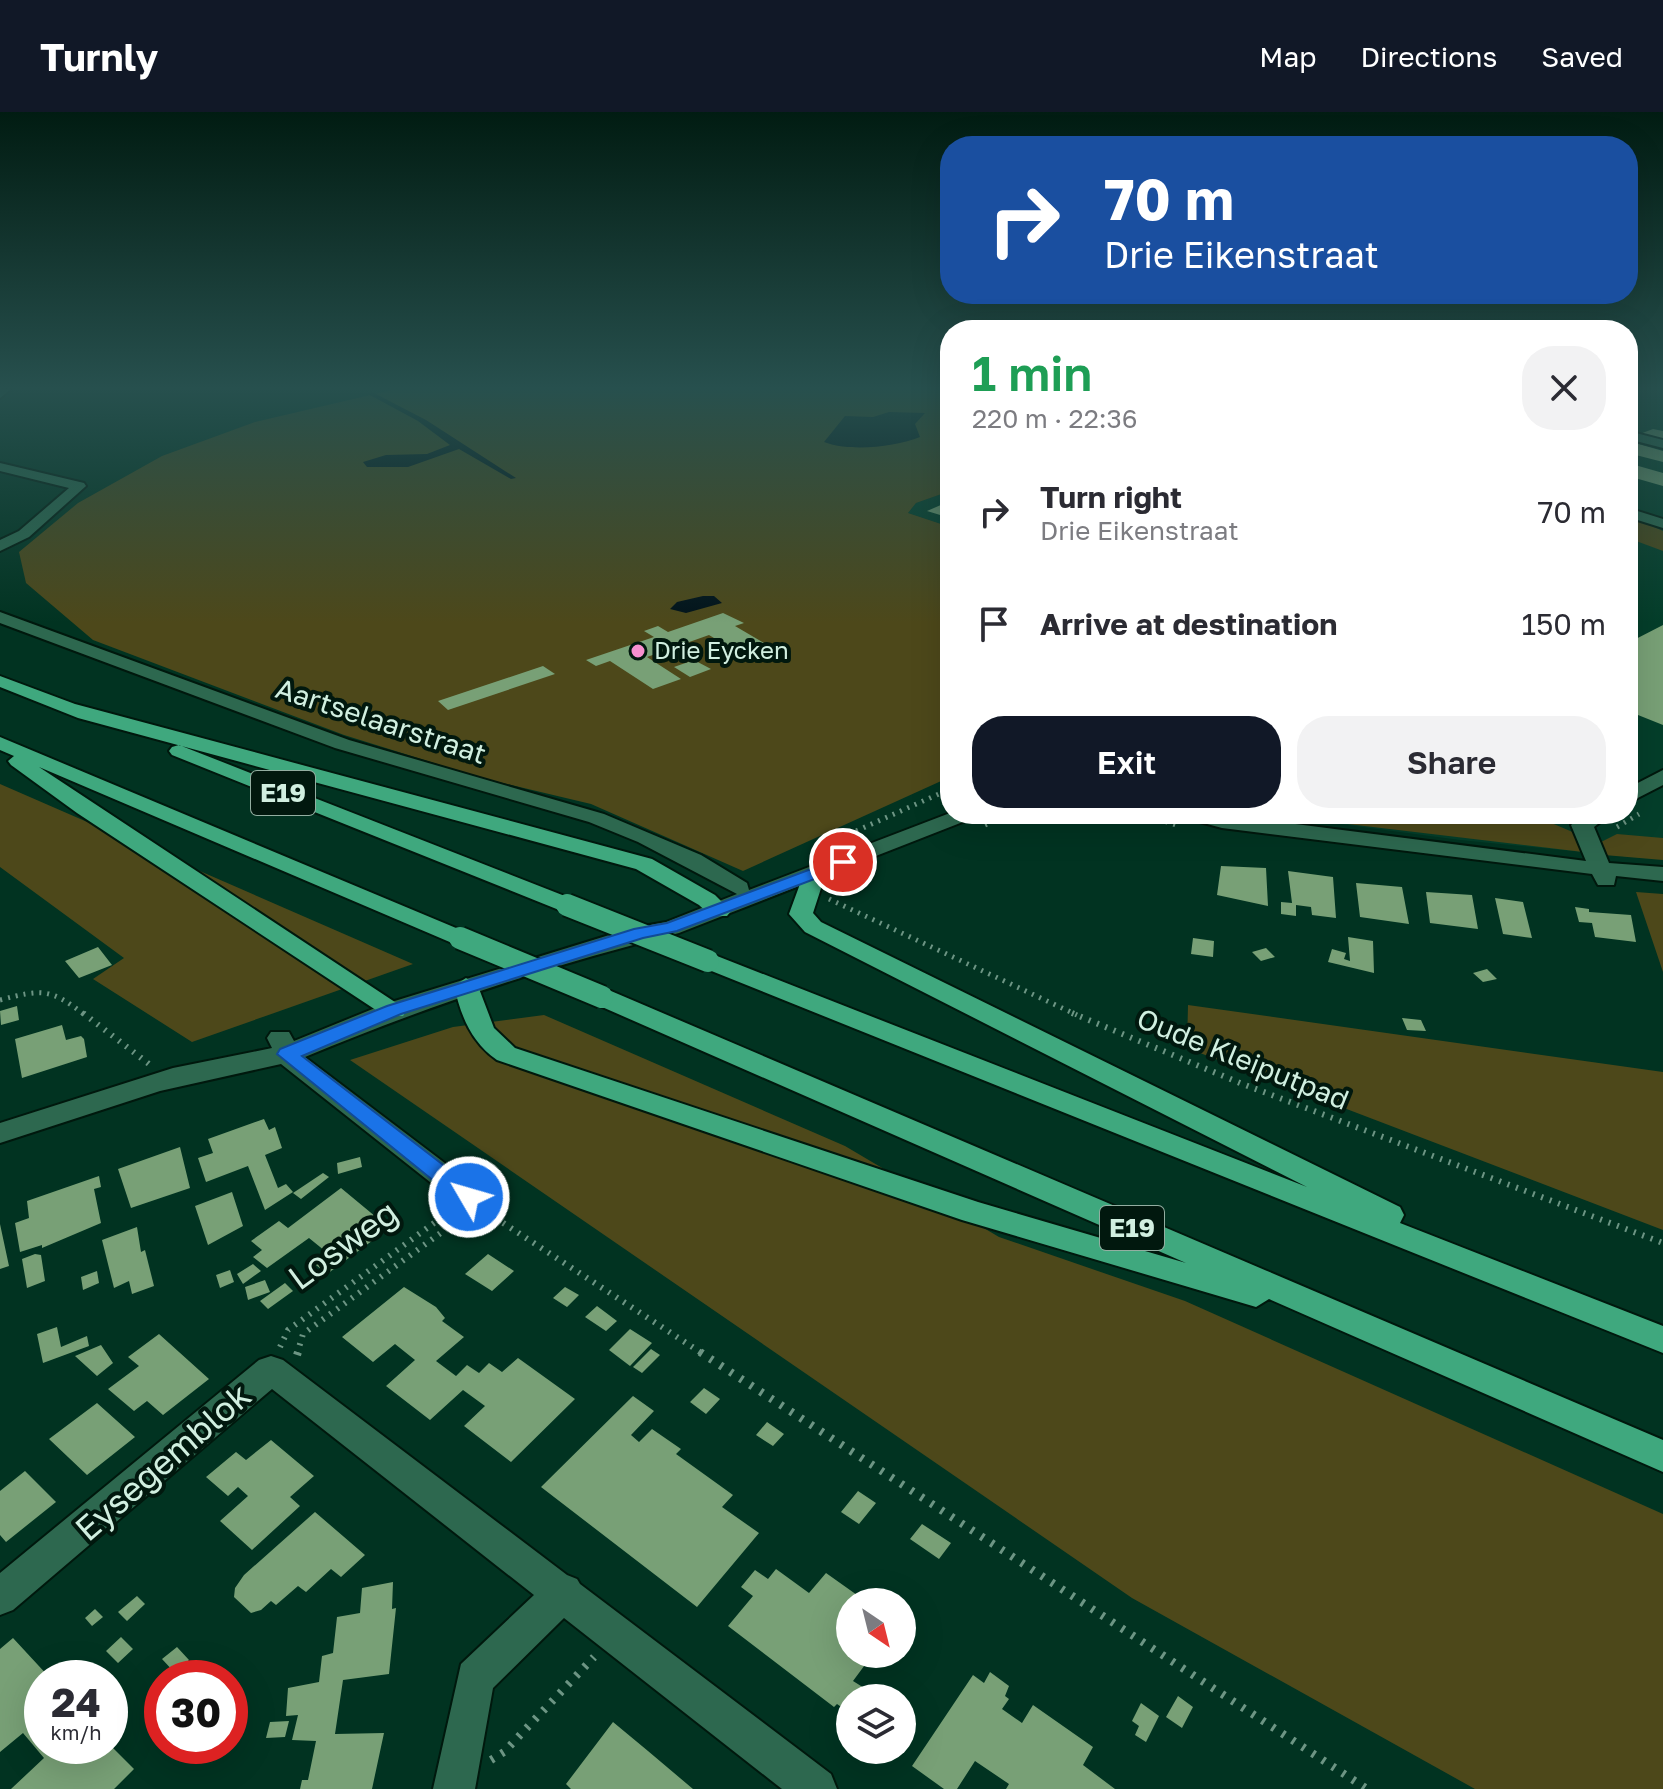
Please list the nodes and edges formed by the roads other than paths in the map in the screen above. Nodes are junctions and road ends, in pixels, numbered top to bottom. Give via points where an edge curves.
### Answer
1 (1, 467) edge
2 (1638, 507) edge
3 (1663, 513) edge
4 (1638, 515) edge
5 (1663, 524) edge
6 (0, 546) edge
7 (0, 617) edge
8 (0, 681) edge
9 (70, 708) junction
10 (0, 745) edge
11 (1663, 776) edge
12 (1638, 801) edge
13 (940, 808) edge
14 (940, 824) edge
15 (1240, 824) edge
16 (1584, 824) edge
17 (815, 871) junction
18 (1663, 874) edge
19 (1605, 877) junction
20 (739, 888) junction
21 (713, 906) junction
22 (466, 986) junction
23 (394, 1010) junction
24 (283, 1046) junction
25 (0, 1133) edge
26 (473, 1201) road end
27 (1501, 1274) junction
28 (1324, 1311) junction
29 (1663, 1340) edge
30 (1663, 1456) edge
31 (564, 1592) junction
32 (0, 1597) edge
33 (455, 1785) edge
34 (816, 1789) edge

1 - 6 street via 79,486 24,534
2 - 3 street
4 - 5 street
7 - 20 street, Aartselaarstraat via 340,744 618,823
8 - 9 highway, E19
9 - 21 highway via 644,864
9 - 27 highway, E19, bridge
10 - 23 highway via 84,809
10 - 28 highway, E19, bridge via 602,997
11 - 12 street
13 - 20 street
14 - 17 street
15 - 19 street
16 - 19 street
17 - 21 street
17 - 27 highway via 801,914 813,927
18 - 19 street
20 - 21 street
21 - 22 street via 671,928
22 - 23 street
22 - 28 highway via 484,1036 506,1054 1163,1271
23 - 24 street
24 - 25 street via 154,1073
24 - 26 street
27 - 29 highway, E19
28 - 30 highway, E19
31 - 32 street, Eysegemblok via 280,1376
31 - 33 street via 475,1678
31 - 34 street, Eysegemblok

